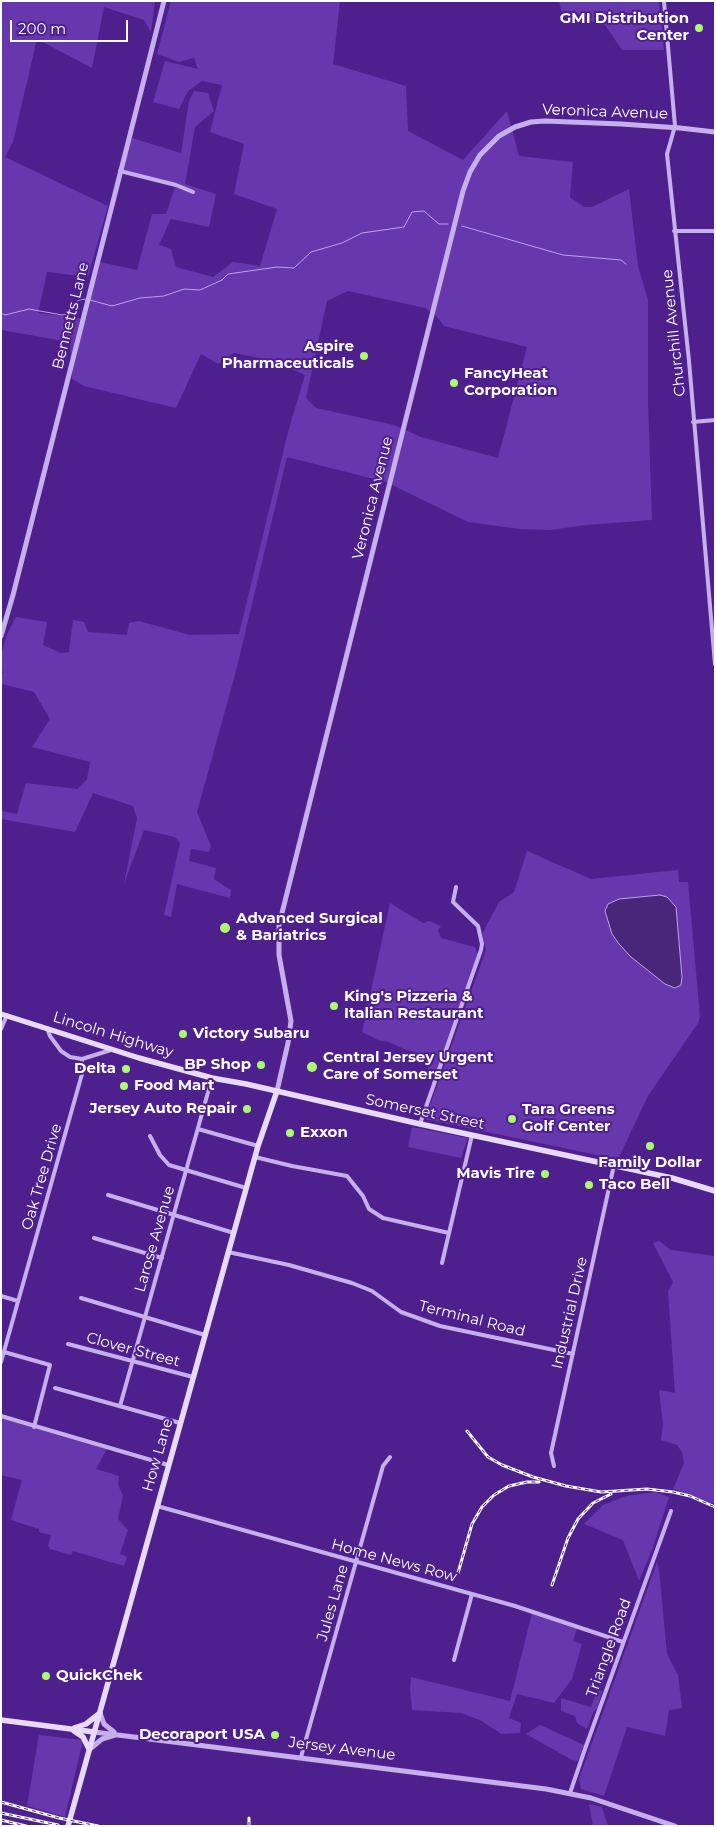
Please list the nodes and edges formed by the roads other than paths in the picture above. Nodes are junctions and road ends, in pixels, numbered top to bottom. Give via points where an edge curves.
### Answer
1 (164, 1) edge
2 (664, 1) edge
3 (675, 128) junction
4 (715, 132) edge
5 (120, 171) junction
6 (193, 192) dead end
7 (674, 230) junction
8 (715, 231) edge
9 (715, 420) edge
10 (693, 422) junction
11 (715, 589) edge
12 (708, 590) junction
13 (1, 636) edge
14 (715, 664) edge
15 (456, 887) dead end
16 (4, 1014) edge
17 (47, 1028) junction
18 (1, 1029) edge
19 (113, 1049) junction
20 (82, 1059) junction
21 (212, 1078) junction
22 (277, 1091) junction
23 (420, 1124) junction
24 (198, 1129) junction
25 (472, 1135) junction
26 (150, 1136) dead end
27 (258, 1146) junction
28 (255, 1157) junction
29 (614, 1165) junction
30 (186, 1171) junction
31 (246, 1188) junction
32 (715, 1191) edge
33 (108, 1195) dead end
34 (174, 1215) junction
35 (234, 1233) junction
36 (449, 1233) junction
37 (94, 1238) dead end
38 (228, 1252) junction
39 (162, 1258) junction
40 (442, 1263) dead end
41 (1, 1296) edge
42 (81, 1298) dead end
43 (18, 1301) junction
44 (145, 1317) junction
45 (205, 1335) junction
46 (68, 1344) dead end
47 (4, 1352) junction
48 (573, 1354) junction
49 (133, 1361) junction
50 (1, 1362) edge
51 (193, 1378) junction
52 (55, 1388) dead end
53 (120, 1406) junction
54 (1, 1416) edge
55 (180, 1423) junction
56 (34, 1426) junction
57 (390, 1457) dead end
58 (168, 1465) junction
59 (554, 1466) dead end
60 (157, 1506) junction
61 (671, 1512) dead end
62 (356, 1562) junction
63 (472, 1594) junction
64 (624, 1642) junction
65 (454, 1660) dead end
66 (100, 1713) junction
67 (1, 1720) edge
68 (70, 1728) junction
69 (94, 1732) junction
70 (117, 1734) junction
71 (89, 1749) junction
72 (301, 1756) junction
73 (570, 1793) junction
74 (68, 1826) edge
75 (675, 1826) edge

1 - 5 street, Bennetts Lane
2 - 3 street, Churchill Avenue
3 - 4 street, Veronica Avenue
3 - 7 street, Churchill Avenue via 667,154
3 - 22 street, Veronica Avenue via 545,121 523,124 507,131 486,147 470,172 279,924 279,954 291,1021
5 - 6 street
5 - 13 street, Bennetts Lane
7 - 8 street
7 - 10 street, Churchill Avenue
9 - 10 street
10 - 12 street, Churchill Avenue
11 - 12 street
12 - 14 street, Churchill Avenue
15 - 23 street via 453,902 478,926 482,944
16 - 17 main road, Lincoln Highway
16 - 18 street
17 - 19 main road, Lincoln Highway
17 - 20 street via 62,1051
19 - 20 street
19 - 21 main road, Lincoln Highway
20 - 43 street, Oak Tree Drive via 82,1074
21 - 22 main road, Lincoln Highway
21 - 24 street, Larose Avenue
22 - 23 main road, Somerset Street
22 - 27 main road, How Lane
23 - 25 main road, Somerset Street
24 - 27 street
24 - 30 street, Larose Avenue
25 - 29 main road, Somerset Street
25 - 36 street
26 - 30 street via 168,1164
27 - 28 main road, How Lane
28 - 31 main road, How Lane
28 - 36 street via 348,1176 369,1209 383,1218
29 - 32 main road, Somerset Street
29 - 48 street, Industrial Drive
30 - 31 street
30 - 34 street, Larose Avenue
31 - 35 main road, How Lane
33 - 34 street
34 - 35 street
34 - 39 street, Larose Avenue
35 - 38 main road, How Lane
36 - 40 street
37 - 39 street
38 - 45 main road, How Lane
38 - 48 street, Terminal Road via 352,1283 401,1312 440,1326
39 - 44 street, Larose Avenue
41 - 43 street
42 - 44 street
43 - 47 street, Oak Tree Drive
44 - 45 street
44 - 49 street, Larose Avenue
45 - 51 main road, How Lane
46 - 49 street, Clover Street
47 - 50 street, Oak Tree Drive
47 - 56 street via 50,1365
48 - 59 street, Industrial Drive via 551,1453
49 - 51 street, Clover Street
49 - 53 street, Larose Avenue
51 - 55 main road, How Lane
52 - 53 street
53 - 55 street
54 - 56 street
55 - 58 main road, How Lane
56 - 58 street
57 - 62 street, Jules Lane via 383,1466
58 - 60 main road, How Lane
60 - 62 street, Home News Row
60 - 66 main road, How Lane
61 - 64 street, Triangle Road
62 - 63 street, Home News Row
62 - 72 street, Jules Lane
63 - 64 street, Home News Row
63 - 65 street
64 - 73 street, Triangle Road
66 - 68 main road via 86,1724
66 - 69 main road, How Lane
66 - 70 street via 105,1726
67 - 68 main road, Jersey Avenue
68 - 69 main road, Jersey Avenue
68 - 71 main road via 84,1737
69 - 70 street, Jersey Avenue
69 - 71 main road, How Lane
70 - 71 street
70 - 72 street, Jersey Avenue
71 - 74 main road, How Lane
72 - 73 street, Jersey Avenue
73 - 75 street, Jersey Avenue

